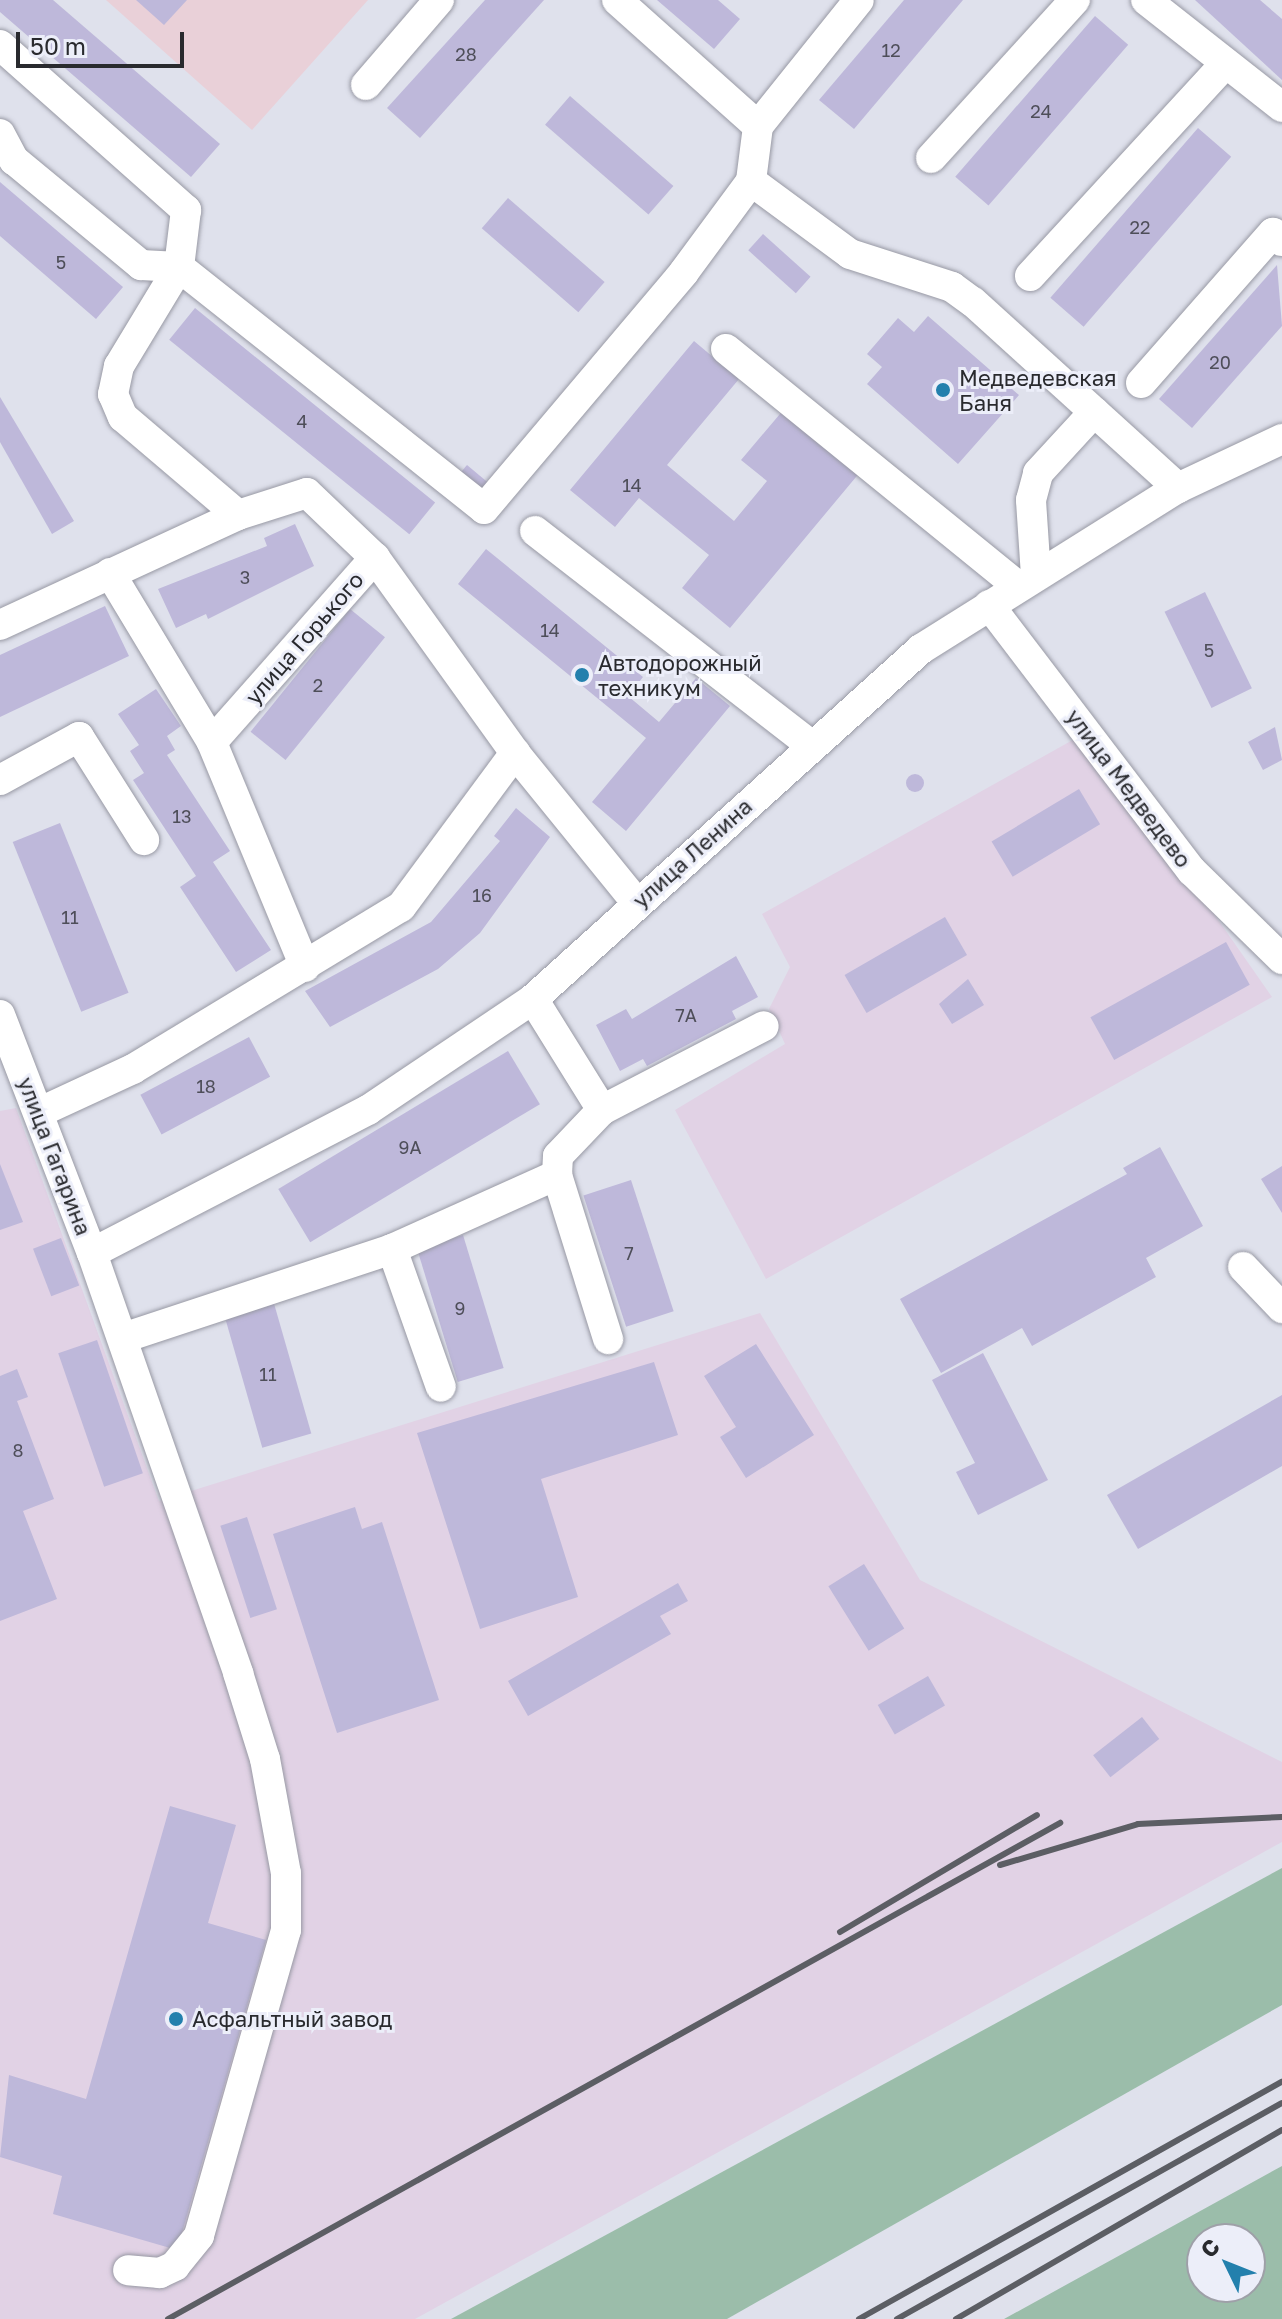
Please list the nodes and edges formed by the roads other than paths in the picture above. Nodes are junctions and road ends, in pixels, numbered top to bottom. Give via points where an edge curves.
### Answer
1 (439, 0) edge
2 (617, 0) edge
3 (1075, 0) edge
4 (1160, 4) edge
5 (846, 5) edge
6 (0, 45) edge
7 (1226, 63) junction
8 (366, 85) dead end
9 (1282, 107) edge
10 (758, 126) junction
11 (0, 134) edge
12 (931, 158) dead end
13 (751, 181) junction
14 (1282, 241) edge
15 (179, 267) junction
16 (1030, 276) dead end
17 (726, 349) dead end
18 (1141, 383) dead end
19 (1094, 412) junction
20 (1282, 439) edge
21 (1178, 488) junction
22 (238, 515) junction
23 (535, 531) dead end
24 (375, 558) junction
25 (110, 573) junction
26 (1028, 582) junction
27 (989, 605) junction
28 (4, 613) edge
29 (212, 742) junction
30 (812, 746) junction
31 (515, 753) junction
32 (0, 780) edge
33 (144, 840) dead end
34 (637, 903) junction
35 (1282, 959) edge
36 (305, 967) junction
37 (533, 999) junction
38 (764, 1026) dead end
39 (3, 1030) edge
40 (602, 1110) junction
41 (40, 1112) junction
42 (557, 1175) junction
43 (392, 1249) junction
44 (92, 1253) junction
45 (1243, 1267) dead end
46 (1282, 1308) edge
47 (123, 1338) junction
48 (608, 1339) dead end
49 (441, 1387) dead end
50 (128, 2270) dead end

1 - 8 street
2 - 10 street
3 - 12 street
4 - 7 street
5 - 10 street
6 - 15 street via 186,210
7 - 9 street
7 - 16 street
10 - 13 street
11 - 15 street via 14,160 141,265
13 - 15 street via 484,509
13 - 19 street via 850,254 952,287
14 - 18 street via 1273,233
15 - 22 street via 119,366 113,394 123,417
17 - 26 street
19 - 21 street
19 - 26 street via 1038,473 1031,500
20 - 21 street, улица Ленина
21 - 26 street, улица Ленина
22 - 24 street, улица Горького via 307,493
22 - 25 street
23 - 30 street
24 - 29 street, улица Горького
24 - 31 street
25 - 28 street
25 - 29 street
26 - 27 street, улица Ленина
27 - 30 street, улица Ленина via 921,649
27 - 35 street, улица Медведево via 1192,871
29 - 36 street
30 - 34 street, улица Ленина
31 - 34 street
31 - 36 street via 401,907
32 - 33 street via 79,737
34 - 37 street, улица Ленина
36 - 41 street via 133,1069
37 - 40 street
37 - 44 street, улица Ленина via 368,1110
38 - 40 street
39 - 41 street, улица Гагарина
40 - 42 street via 558,1156
41 - 44 street, улица Гагарина
42 - 43 street
42 - 48 street
43 - 47 street
43 - 49 street
44 - 47 street, улица Гагарина
45 - 46 street
47 - 50 street, улица Гагарина via 265,1759 289,1903 199,2236 175,2266 160,2273

